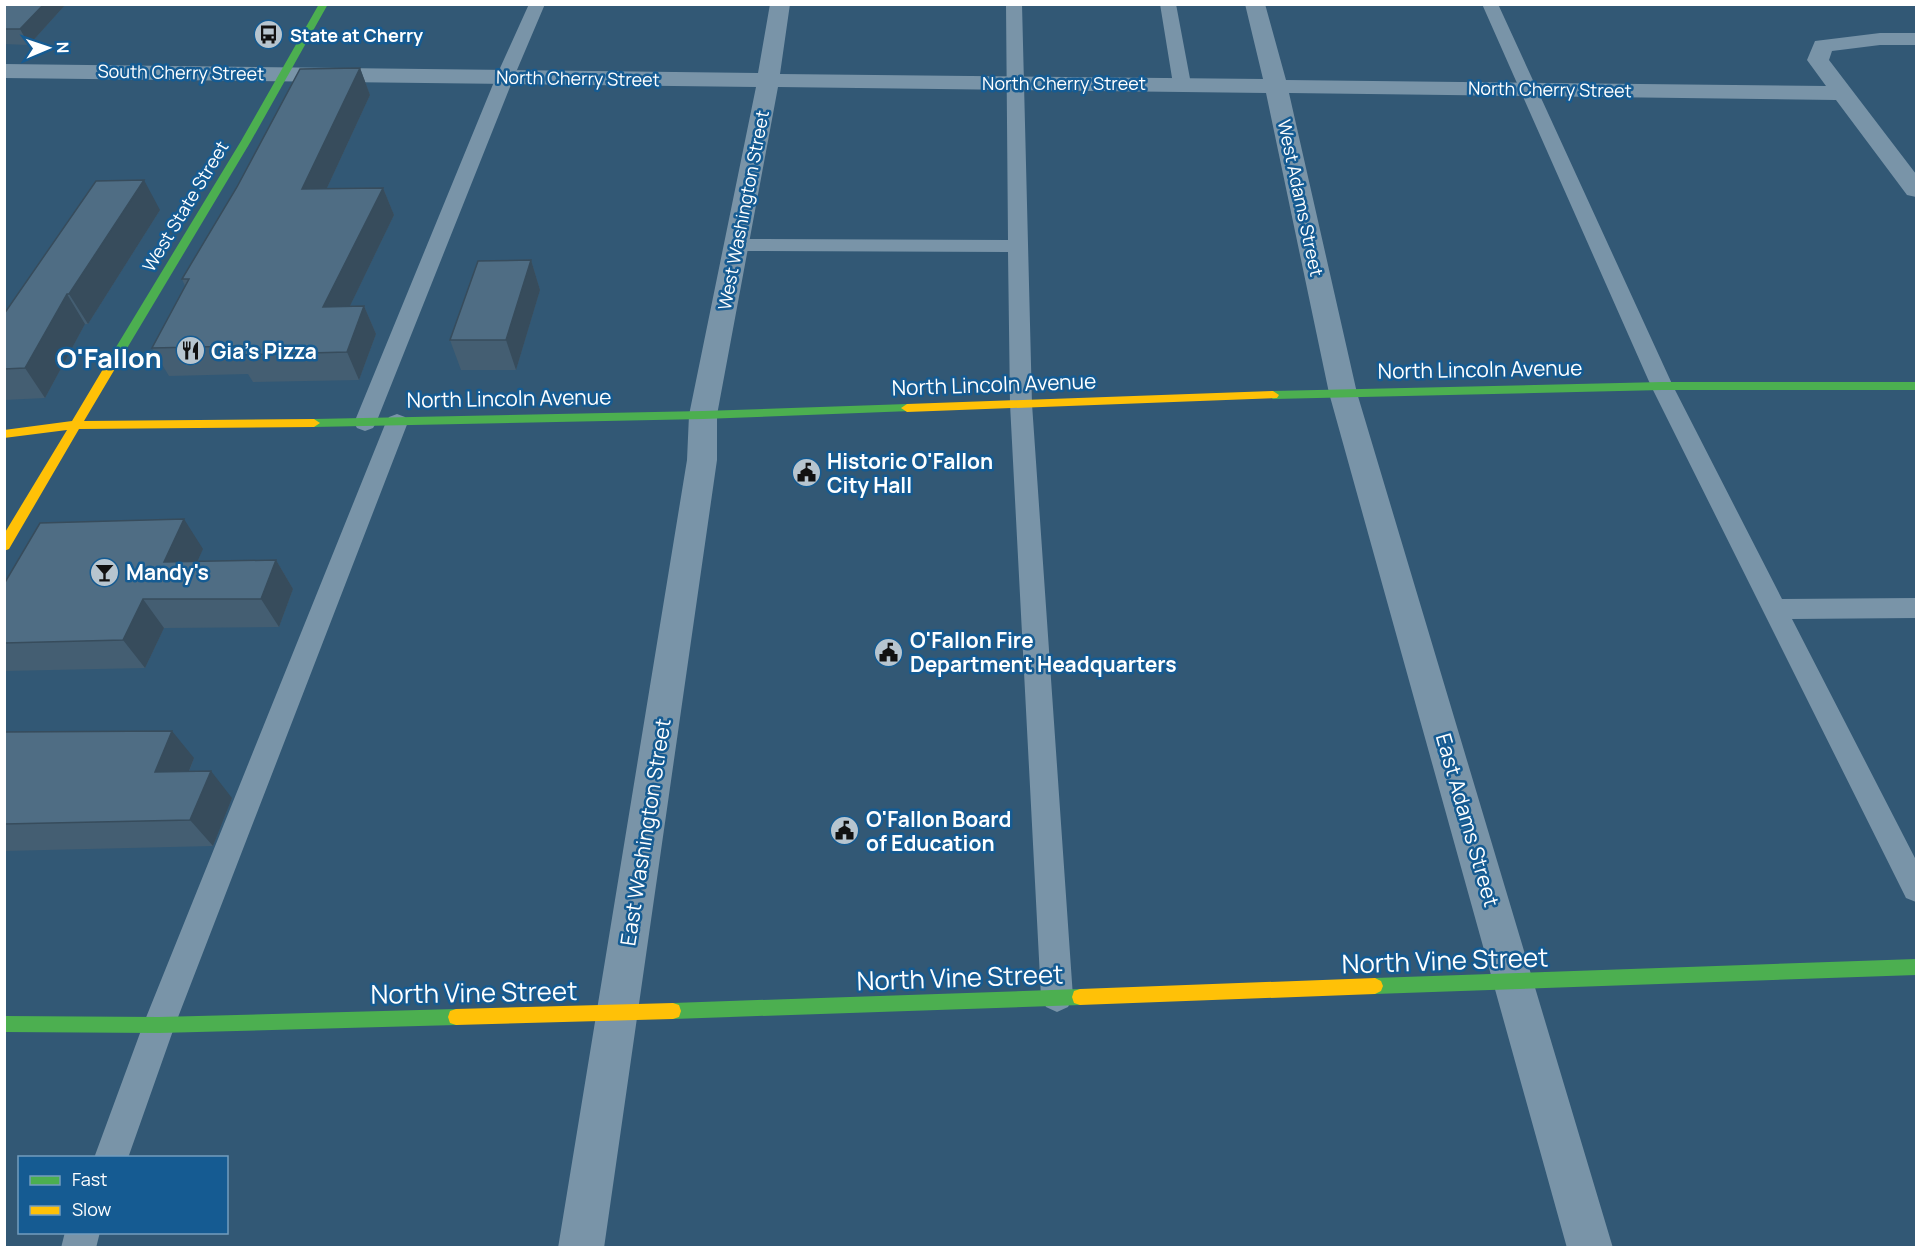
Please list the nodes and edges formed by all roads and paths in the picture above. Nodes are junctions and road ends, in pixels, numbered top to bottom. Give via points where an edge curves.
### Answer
1 (324, 4) edge
2 (537, 4) edge
3 (780, 4) edge
4 (1014, 4) edge
5 (1168, 4) edge
6 (1255, 4) edge
7 (1490, 4) edge
8 (1917, 39) edge
9 (4, 71) edge
10 (286, 74) junction
11 (505, 76) junction
12 (768, 80) junction
13 (1016, 82) junction
14 (1182, 84) junction
15 (1276, 85) junction
16 (1527, 89) junction
17 (1842, 93) junction
18 (1913, 180) edge
19 (736, 245) junction
20 (1018, 246) junction
21 (1662, 386) junction
22 (1917, 386) edge
23 (1343, 393) junction
24 (1021, 404) junction
25 (703, 415) junction
26 (398, 422) junction
27 (366, 423) junction
28 (74, 425) junction
29 (4, 434) edge
30 (4, 546) edge
31 (1917, 608) edge
32 (1775, 609) junction
33 (1917, 889) edge
34 (1917, 967) edge
35 (1515, 982) junction
36 (1057, 998) junction
37 (618, 1013) junction
38 (4, 1024) edge
39 (159, 1025) junction
40 (112, 1156) edge
41 (581, 1248) edge
42 (1590, 1248) edge

1 - 10 main road, West State Street
2 - 11 lane
3 - 12 street, West Washington Street
4 - 13 lane
5 - 14 lane
6 - 15 street, West Adams Street
7 - 16 lane
8 - 17 street via 1849,41 1823,46 1818,60
9 - 10 street, South Cherry Street
10 - 11 street, North Cherry Street
10 - 28 main road, West State Street
11 - 12 street, North Cherry Street
11 - 27 lane
12 - 13 street, North Cherry Street
12 - 19 street, West Washington Street
13 - 14 street, North Cherry Street
13 - 20 lane
14 - 15 street, North Cherry Street
15 - 16 street, North Cherry Street
15 - 23 street, West Adams Street
16 - 17 street, North Cherry Street
16 - 21 lane
17 - 18 street
19 - 20 lane
19 - 25 street, West Washington Street
20 - 24 lane
21 - 22 main road, North Lincoln Avenue
21 - 23 main road, North Lincoln Avenue
21 - 32 lane
23 - 24 main road, North Lincoln Avenue
23 - 35 street, East Adams Street
24 - 25 main road, North Lincoln Avenue
24 - 36 lane
25 - 26 main road, North Lincoln Avenue
25 - 37 street, East Washington Street via 702,460
26 - 27 main road, North Lincoln Avenue
26 - 39 lane
27 - 28 main road, North Lincoln Avenue
28 - 29 main road, North Lincoln Avenue
28 - 30 main road, West State Street
31 - 32 lane
32 - 33 lane
34 - 35 main road, North Vine Street
35 - 36 main road, North Vine Street
35 - 42 street, East Adams Street
36 - 37 main road, North Vine Street
37 - 39 main road, North Vine Street
37 - 41 street, East Washington Street
38 - 39 main road, North Vine Street
39 - 40 lane

